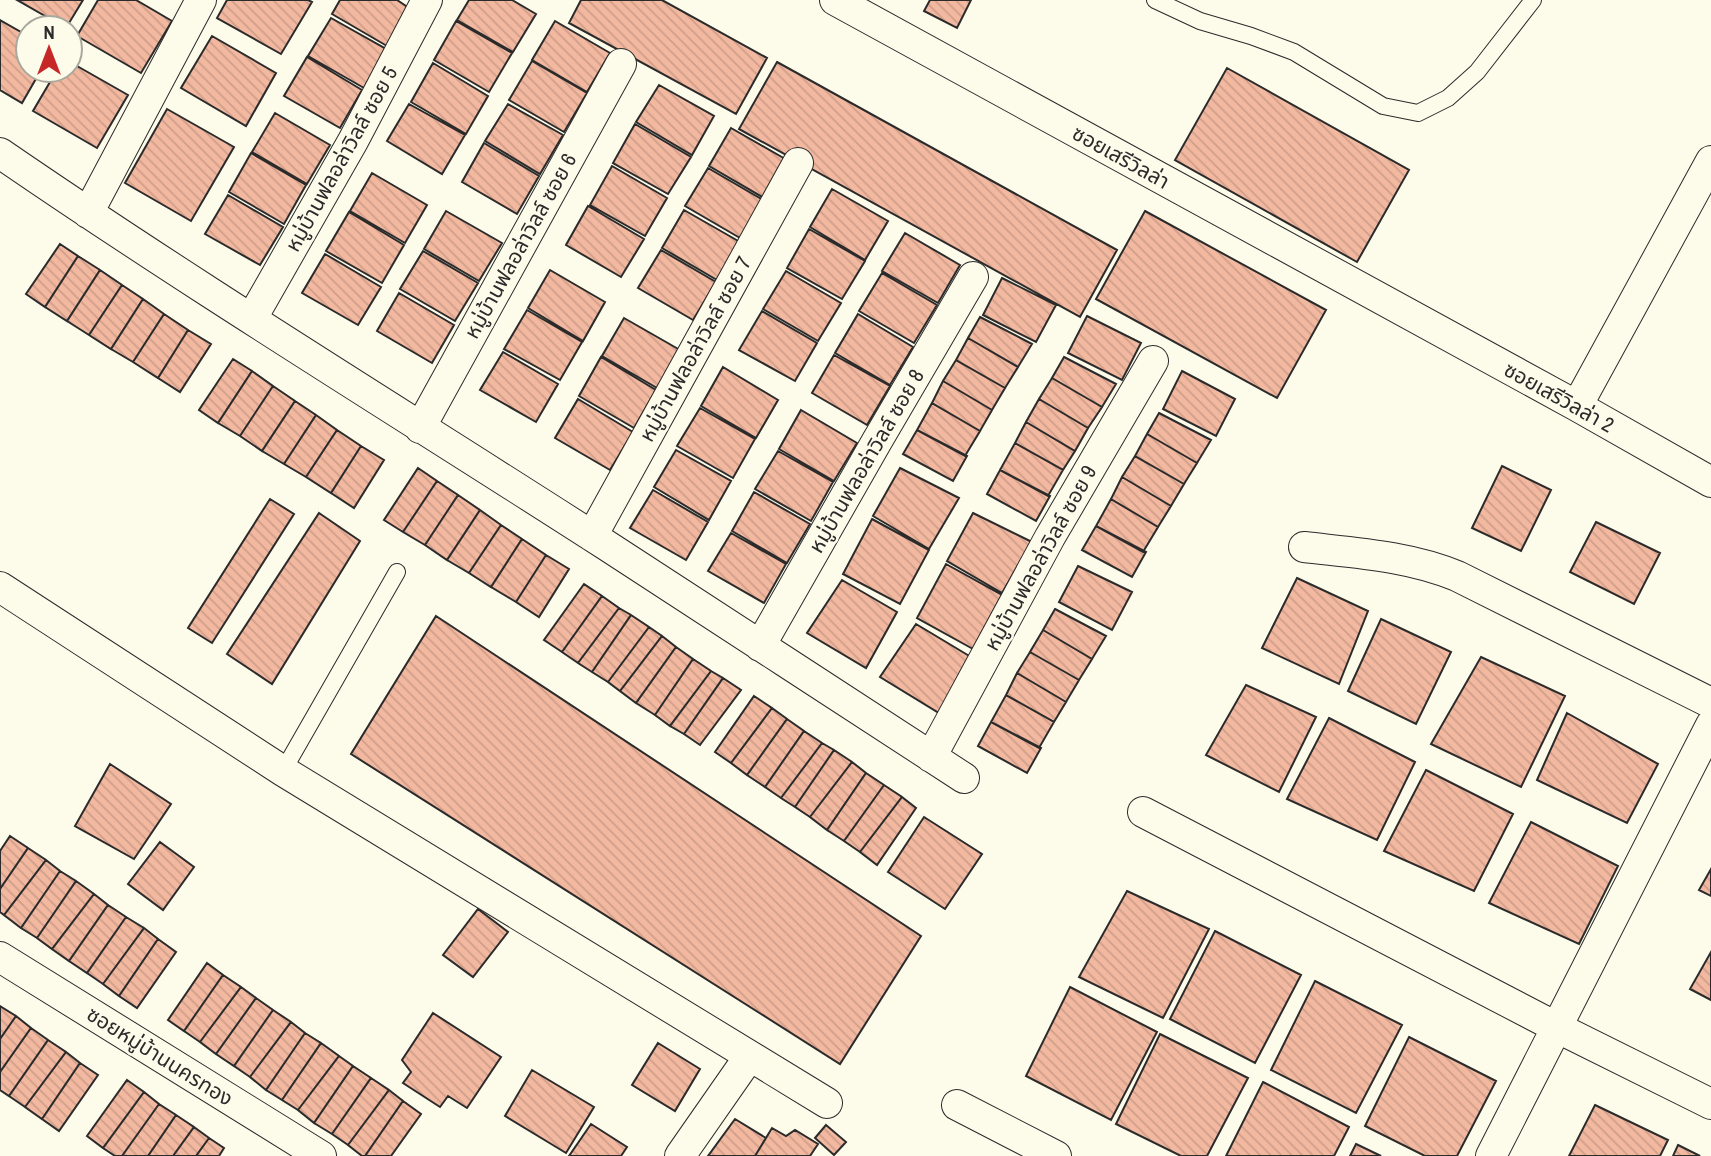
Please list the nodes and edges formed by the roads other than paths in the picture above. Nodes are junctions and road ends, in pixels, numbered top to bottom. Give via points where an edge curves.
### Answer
1 (201, 0) edge
2 (428, 0) edge
3 (835, 0) edge
4 (1155, 0) edge
5 (1533, 0) edge
6 (621, 64) dead end
7 (0, 153) edge
8 (1711, 161) edge
9 (797, 163) dead end
10 (89, 214) junction
11 (973, 277) dead end
12 (1407, 313) joint
13 (252, 318) junction
14 (1153, 361) dead end
15 (1577, 406) junction
16 (420, 428) junction
17 (1711, 482) edge
18 (592, 536) junction
19 (1304, 547) dead end
20 (397, 572) dead end
21 (0, 587) edge
22 (760, 646) junction
23 (1711, 703) edge
24 (1711, 725) edge
25 (931, 757) junction
26 (283, 771) junction
27 (964, 778) dead end
28 (1143, 812) dead end
29 (0, 957) edge
30 (1556, 1027) junction
31 (750, 1057) junction
32 (827, 1103) dead end
33 (1711, 1104) edge
34 (957, 1105) dead end
35 (321, 1156) edge
36 (680, 1156) edge
37 (1056, 1156) edge
38 (1491, 1156) edge

1 - 10 street
2 - 13 street, หมู่บ้านฟลอล่าวิลล์ ซอย 5
3 - 12 street, ซอยเสรีวิลล่า
4 - 5 lane via 1200,22 1294,52 1383,106 1418,113 1448,99 1476,72
6 - 16 street, หมู่บ้านฟลอล่าวิลล์ ซอย 6
7 - 10 street
8 - 15 street
9 - 18 street, หมู่บ้านฟลอล่าวิลล์ ซอย 7
10 - 13 street
11 - 22 street, หมู่บ้านฟลอล่าวิลล์ ซอย 8
12 - 15 street, ซอยเสรีวิลล่า 2
13 - 16 street
14 - 25 street, หมู่บ้านฟลอล่าวิลล์ ซอย 9 via 1050,537
15 - 17 street, ซอยเสรีวิลล่า 2
16 - 18 street
18 - 22 street
19 - 23 street via 1433,566
20 - 26 lane
21 - 26 street
22 - 25 street
24 - 30 street
25 - 27 street
26 - 31 street
28 - 30 street
29 - 35 street, ซอยหมู่บ้านนครทอง
30 - 33 street
30 - 38 street
31 - 32 street
31 - 36 street
34 - 37 street

